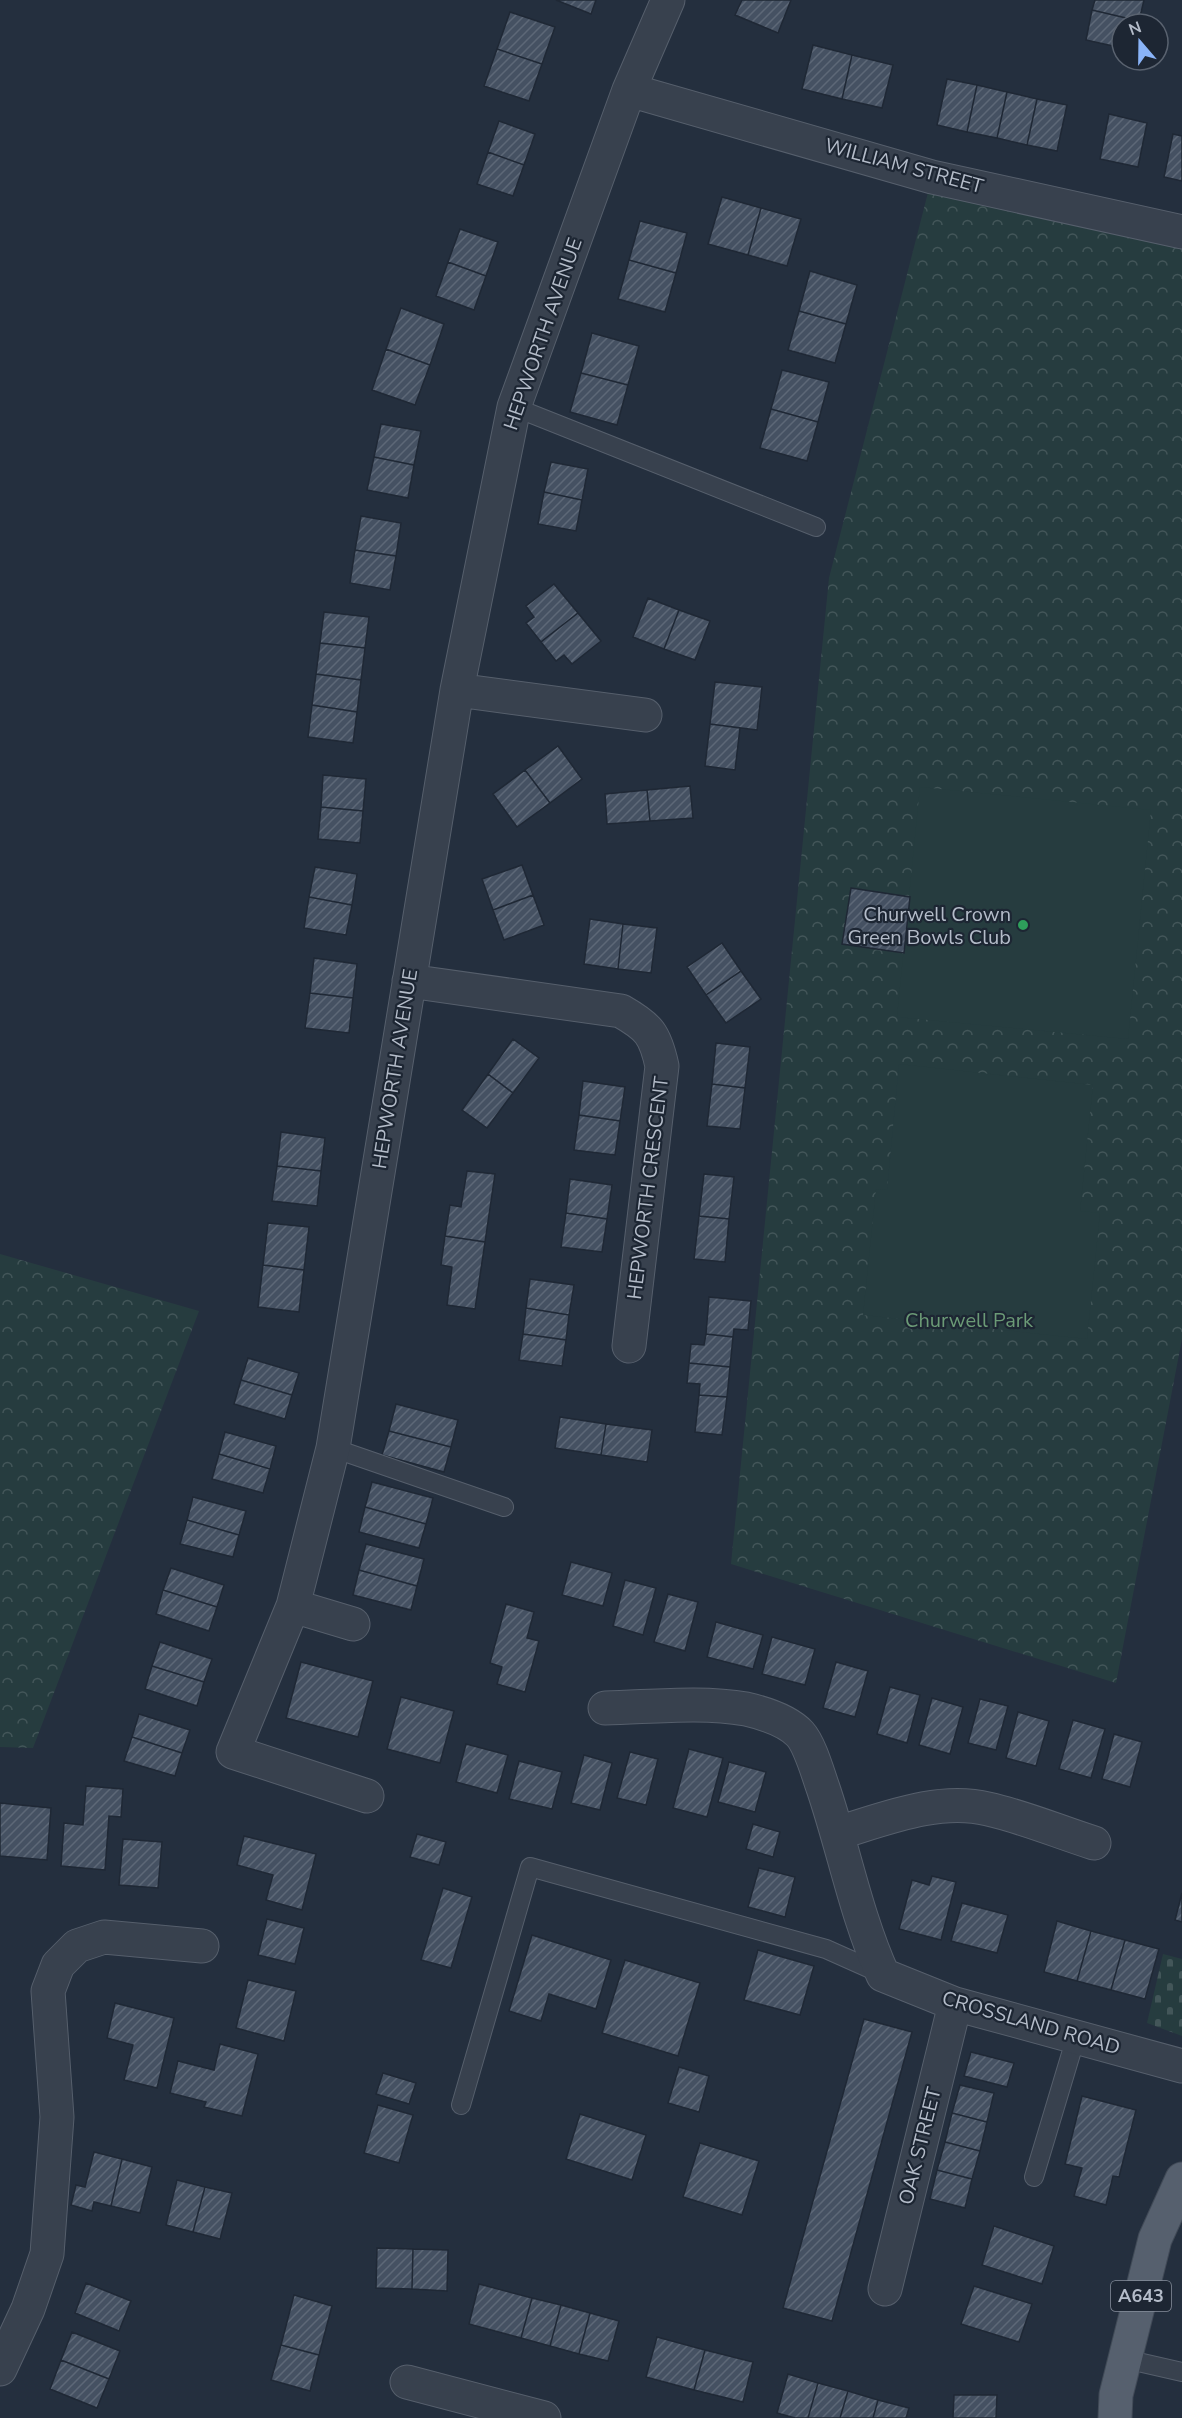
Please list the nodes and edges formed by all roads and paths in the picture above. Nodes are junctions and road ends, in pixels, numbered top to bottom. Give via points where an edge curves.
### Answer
1 (668, 0) edge
2 (629, 90) junction
3 (1182, 232) edge
4 (514, 407) junction
5 (816, 527) dead end
6 (457, 690) junction
7 (645, 715) dead end
8 (409, 981) junction
9 (629, 1346) dead end
10 (333, 1448) junction
11 (504, 1507) dead end
12 (293, 1606) junction
13 (353, 1624) dead end
14 (605, 1708) dead end
15 (367, 1796) dead end
16 (838, 1833) junction
17 (1094, 1843) dead end
18 (202, 1946) dead end
19 (883, 1975) junction
20 (955, 2004) junction
21 (1076, 2037) junction
22 (1182, 2066) edge
23 (461, 2105) dead end
24 (1034, 2177) dead end
25 (1182, 2179) edge
26 (885, 2289) dead end
27 (1125, 2359) junction
28 (0, 2369) edge
29 (1182, 2372) edge
30 (407, 2382) dead end
31 (544, 2418) edge
32 (1114, 2418) edge

1 - 2 street, HEPWORTH AVENUE
2 - 3 street, WILLIAM STREET via 932,177
2 - 4 street, HEPWORTH AVENUE
4 - 5 lane
4 - 6 street, HEPWORTH AVENUE
6 - 7 street
6 - 8 street, HEPWORTH AVENUE
8 - 9 street, HEPWORTH CRESCENT via 621,1011 646,1025 657,1043 662,1066
8 - 10 street, HEPWORTH AVENUE
10 - 11 lane
10 - 12 street, HEPWORTH AVENUE
12 - 13 street
12 - 15 street, HEPWORTH AVENUE via 233,1752
14 - 16 street via 706,1706 747,1710 775,1718 800,1734
16 - 17 street via 919,1810 950,1806 986,1808
16 - 19 street via 867,1940
18 - 28 street via 104,1937 77,1946 58,1965 48,1991 57,2117 47,2254
19 - 20 street, CROSSLAND ROAD
19 - 23 lane via 826,1949 530,1867
20 - 21 street, CROSSLAND ROAD
20 - 26 street, OAK STREET
21 - 22 street, CROSSLAND ROAD
21 - 24 lane
25 - 27 main road, A643 via 1155,2238
27 - 29 lane
27 - 32 main road, A643
30 - 31 street

